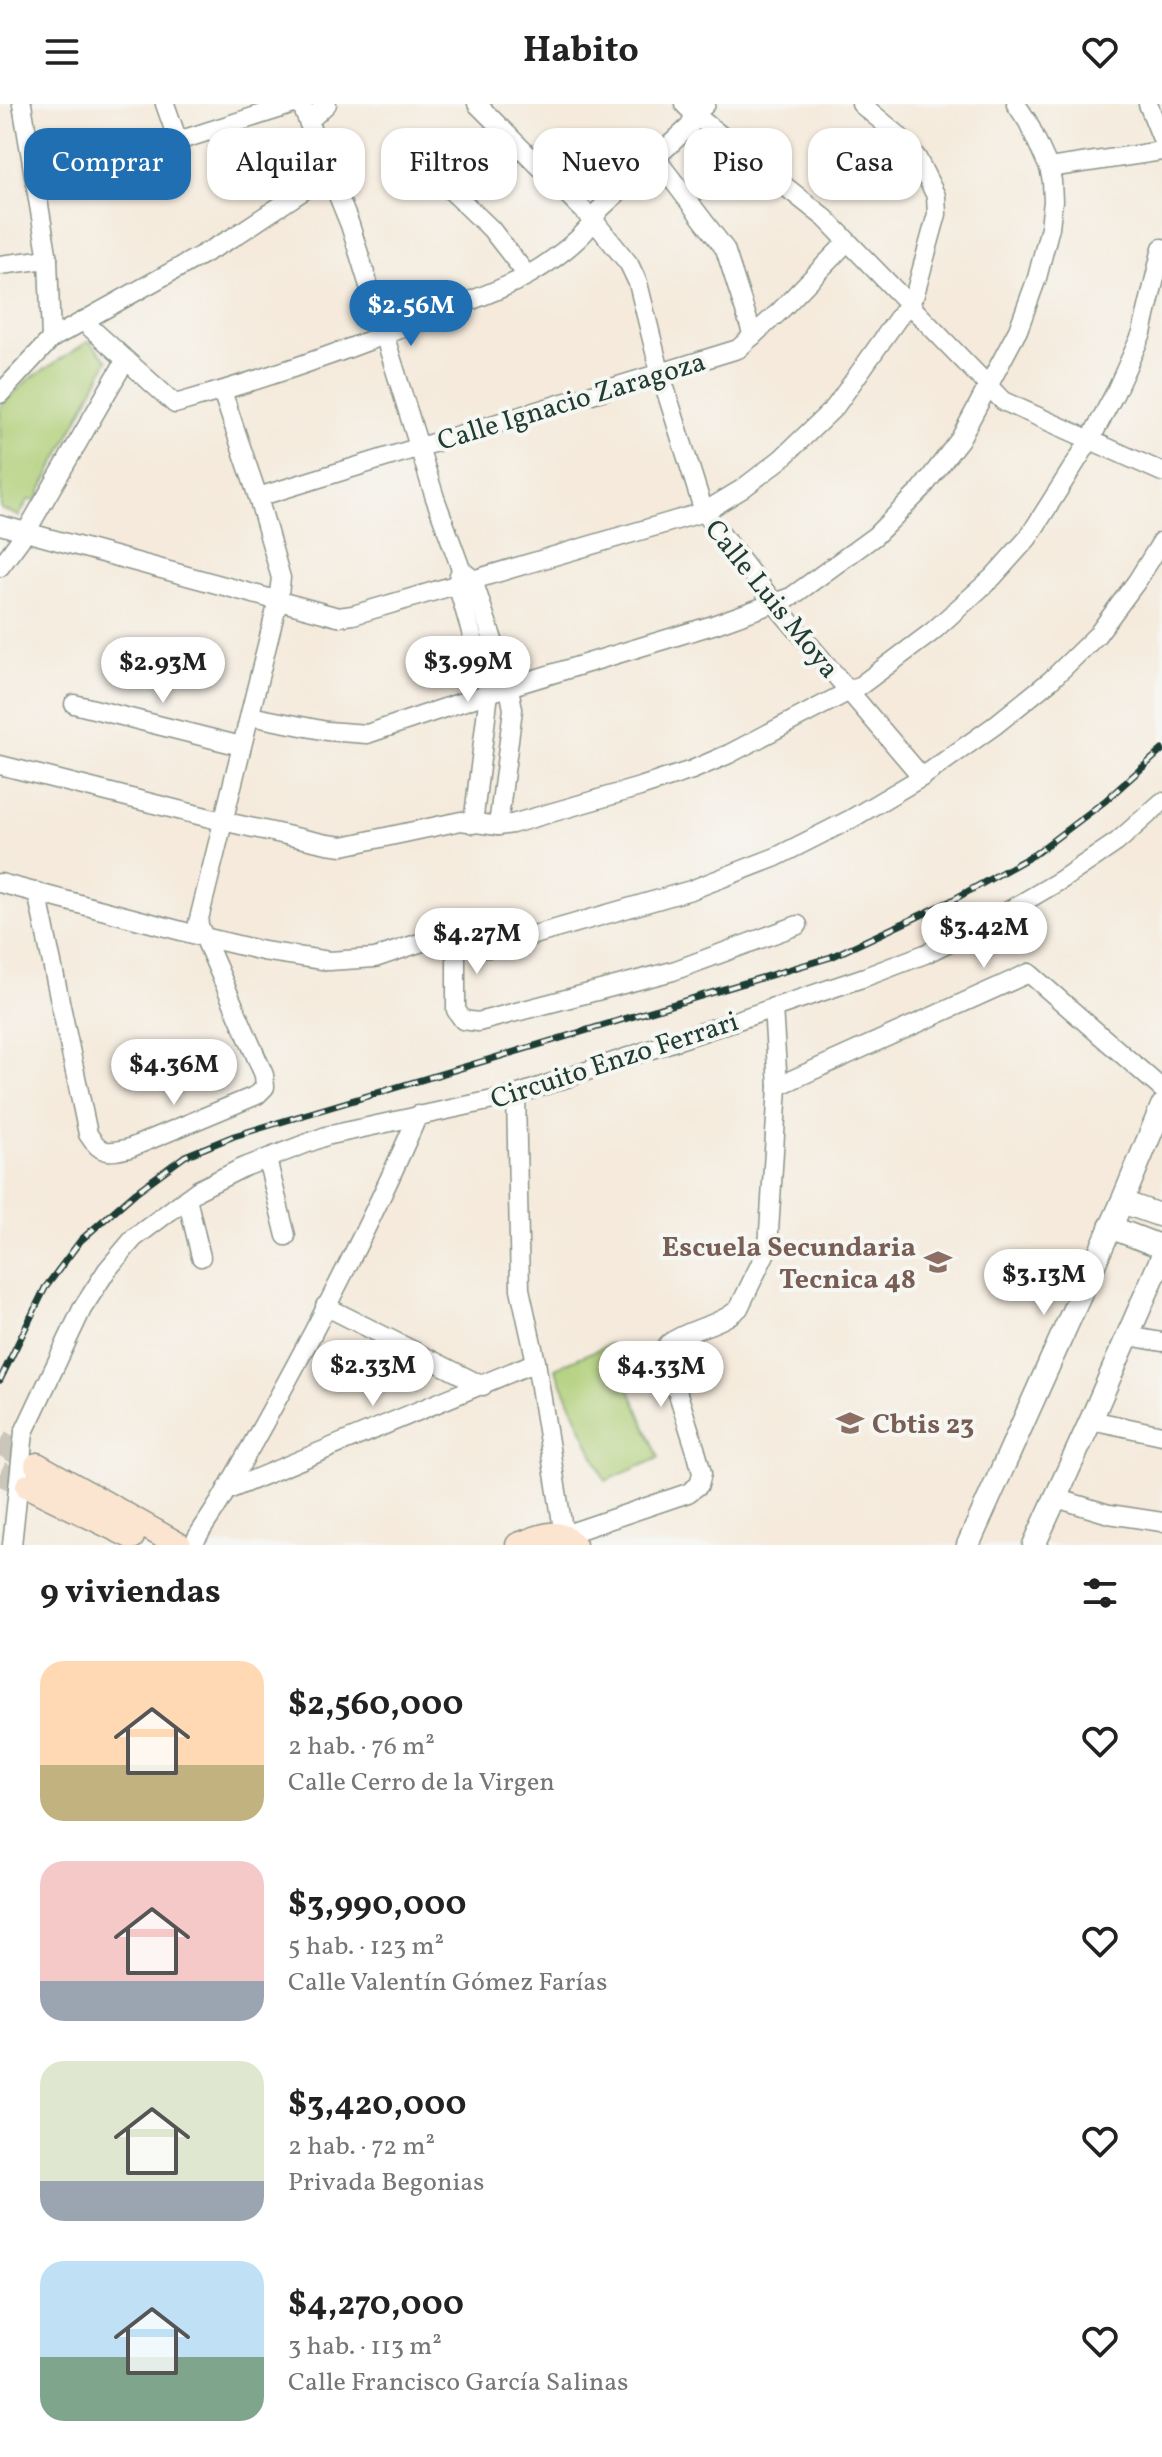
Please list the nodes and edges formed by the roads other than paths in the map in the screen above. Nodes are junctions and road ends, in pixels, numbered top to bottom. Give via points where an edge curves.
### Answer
1 (22, 104) edge
2 (165, 104) edge
3 (294, 104) edge
4 (301, 104) edge
5 (327, 104) edge
6 (477, 104) edge
7 (861, 104) edge
8 (1016, 104) edge
9 (1148, 104) edge
10 (695, 107) edge
11 (308, 122) junction
12 (311, 128) edge
13 (1162, 139) edge
14 (668, 145) edge
15 (1162, 151) edge
16 (1049, 168) junction
17 (668, 174) edge
18 (289, 200) edge
19 (340, 200) edge
20 (461, 200) edge
21 (610, 200) edge
22 (595, 222) junction
23 (847, 242) junction
24 (1162, 248) edge
25 (48, 259) junction
26 (0, 265) edge
27 (527, 275) junction
28 (907, 304) junction
29 (83, 321) junction
30 (386, 335) junction
31 (753, 336) junction
32 (51, 339) junction
33 (125, 361) junction
34 (660, 372) junction
35 (990, 386) junction
36 (222, 391) junction
37 (0, 394) edge
38 (1090, 440) junction
39 (419, 446) junction
40 (1162, 472) edge
41 (258, 497) junction
42 (704, 512) junction
43 (0, 525) edge
44 (26, 532) junction
45 (1162, 541) edge
46 (0, 567) edge
47 (464, 577) junction
48 (278, 601) junction
49 (774, 603) junction
50 (509, 688) junction
51 (848, 690) junction
52 (489, 693) junction
53 (74, 704) dead end
54 (250, 716) junction
55 (241, 746) junction
56 (0, 765) edge
57 (922, 777) junction
58 (1162, 802) edge
59 (222, 821) junction
60 (473, 824) junction
61 (498, 826) junction
62 (0, 883) edge
63 (37, 892) junction
64 (798, 925) dead end
65 (204, 937) junction
66 (456, 942) junction
67 (773, 1007) junction
68 (778, 1086) junction
69 (1162, 1089) edge
70 (516, 1095) junction
71 (1162, 1106) edge
72 (418, 1115) junction
73 (267, 1159) junction
74 (187, 1198) junction
75 (1122, 1202) junction
76 (1162, 1216) edge
77 (1110, 1227) junction
78 (286, 1236) dead end
79 (1162, 1247) edge
80 (201, 1257) dead end
81 (1162, 1257) edge
82 (325, 1306) junction
83 (1128, 1336) junction
84 (1162, 1342) edge
85 (536, 1362) junction
86 (483, 1386) junction
87 (1091, 1420) junction
88 (1162, 1435) edge
89 (22, 1445) junction
90 (39, 1484) junction
91 (226, 1491) junction
92 (1056, 1498) junction
93 (1162, 1522) edge
94 (569, 1540) edge
95 (193, 1544) edge
96 (12, 1545) edge
97 (116, 1545) edge
98 (149, 1545) edge
99 (518, 1545) edge
100 (968, 1545) edge
101 (1034, 1545) edge

1 - 25 street
2 - 3 street via 181,140
4 - 11 street
5 - 11 street
6 - 22 street, Calle Luis Moya
7 - 28 street via 917,158 936,196 930,244
8 - 16 street
9 - 13 street
10 - 14 street via 690,126
10 - 23 street
11 - 12 street
15 - 16 street
16 - 35 street via 1053,201 1037,278
17 - 31 street via 725,249
18 - 29 street
19 - 30 street
20 - 27 street
21 - 22 street
22 - 27 street
22 - 34 street, Calle Luis Moya via 638,283
23 - 28 street
23 - 31 street, Calle Ignacio Zaragoza
24 - 38 street via 1142,333
25 - 26 street
25 - 32 street
27 - 30 street
28 - 35 street
28 - 42 street via 835,407 781,459
29 - 32 street
29 - 33 street
30 - 36 street
30 - 39 street
31 - 34 street, Calle Ignacio Zaragoza via 726,354
32 - 37 street
33 - 36 street via 175,404
33 - 44 street
34 - 39 street, Calle Ignacio Zaragoza
34 - 42 street, Calle Luis Moya
35 - 38 street via 1003,401
35 - 49 street via 960,439 898,514 844,559
36 - 41 street
38 - 40 street
38 - 51 street via 1028,538 993,577 932,632
39 - 41 street, Calle Ignacio Zaragoza
39 - 47 street
41 - 48 street via 281,578
42 - 47 street
42 - 49 street, Calle Luis Moya
43 - 44 street
44 - 46 street
44 - 48 street
45 - 57 street via 1097,635 1051,680
47 - 48 street via 353,615 328,615
47 - 50 street
47 - 52 street
48 - 54 street
49 - 50 street
49 - 51 street, Calle Luis Moya
50 - 52 street
50 - 61 street via 513,709
51 - 57 street, Calle Luis Moya
51 - 61 street via 692,770
52 - 54 street via 367,734
52 - 60 street
53 - 55 street
54 - 55 street
55 - 59 street
56 - 59 street
57 - 66 street via 776,857 691,890 489,948
58 - 67 street, Circuito Enzo Ferrari via 1117,842 986,924 901,963
59 - 60 street via 343,846 461,821
59 - 65 street via 198,923
60 - 61 street
62 - 63 street
63 - 65 street
63 - 65 street via 88,1134 109,1153 257,1095 265,1087
64 - 66 street via 673,971 478,1022 463,1020 456,1010
65 - 66 street via 329,961 375,958 431,939
67 - 68 street
67 - 70 street, Circuito Enzo Ferrari
68 - 69 street via 1029,973
68 - 94 street via 768,1248 731,1315 668,1344 666,1356 702,1473 699,1485
70 - 72 street, Circuito Enzo Ferrari
70 - 85 street via 520,1289
71 - 75 street
72 - 73 street, Circuito Enzo Ferrari via 326,1136
72 - 82 street
73 - 74 street, Circuito Enzo Ferrari
73 - 78 street
74 - 80 street
74 - 89 street, Circuito Enzo Ferrari via 134,1238 107,1270 82,1309
75 - 76 street
75 - 77 street
77 - 79 street
77 - 100 street
81 - 83 street
82 - 86 street
82 - 91 street
83 - 84 street
83 - 87 street
85 - 86 street
85 - 94 street
86 - 91 street
87 - 88 street
87 - 92 street
89 - 95 street
89 - 96 street, Circuito Enzo Ferrari
90 - 95 main road
90 - 97 main road
90 - 98 main road
91 - 95 street
92 - 93 street
92 - 101 street
94 - 99 main road via 551,1534

